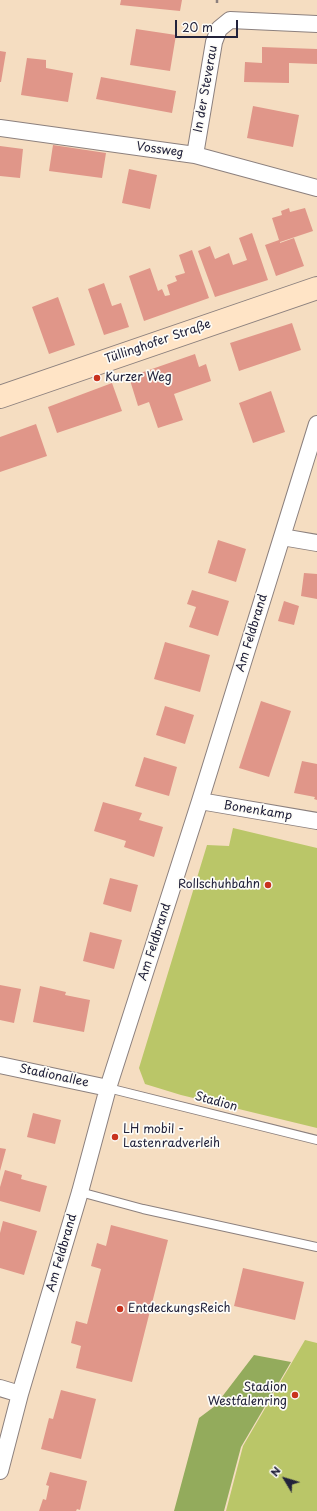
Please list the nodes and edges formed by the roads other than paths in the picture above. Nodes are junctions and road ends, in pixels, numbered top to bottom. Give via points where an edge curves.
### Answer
1 (317, 24) edge
2 (0, 128) edge
3 (195, 155) junction
4 (317, 188) edge
5 (317, 288) edge
6 (0, 397) edge
7 (317, 424) edge
8 (282, 537) junction
9 (317, 543) edge
10 (200, 802) junction
11 (317, 821) edge
12 (0, 1065) edge
13 (108, 1088) junction
14 (317, 1140) edge
15 (80, 1192) junction
16 (317, 1247) edge
17 (0, 1388) edge
18 (20, 1394) junction
19 (0, 1471) edge

1 - 3 street, In der Steverau via 230,20 219,29 214,42
2 - 3 street, Vossweg
3 - 4 street, Vossweg
5 - 6 main road, Tüllinghofer Straße
7 - 8 street, Am Feldbrand
8 - 9 street
8 - 10 street, Am Feldbrand
10 - 11 street, Bonenkamp
10 - 13 street, Am Feldbrand
12 - 13 street, Stadionallee
13 - 14 lane, Stadion
13 - 15 street, Am Feldbrand
15 - 16 lane via 143,1209
15 - 18 street, Am Feldbrand
17 - 18 street
18 - 19 street, Am Feldbrand

